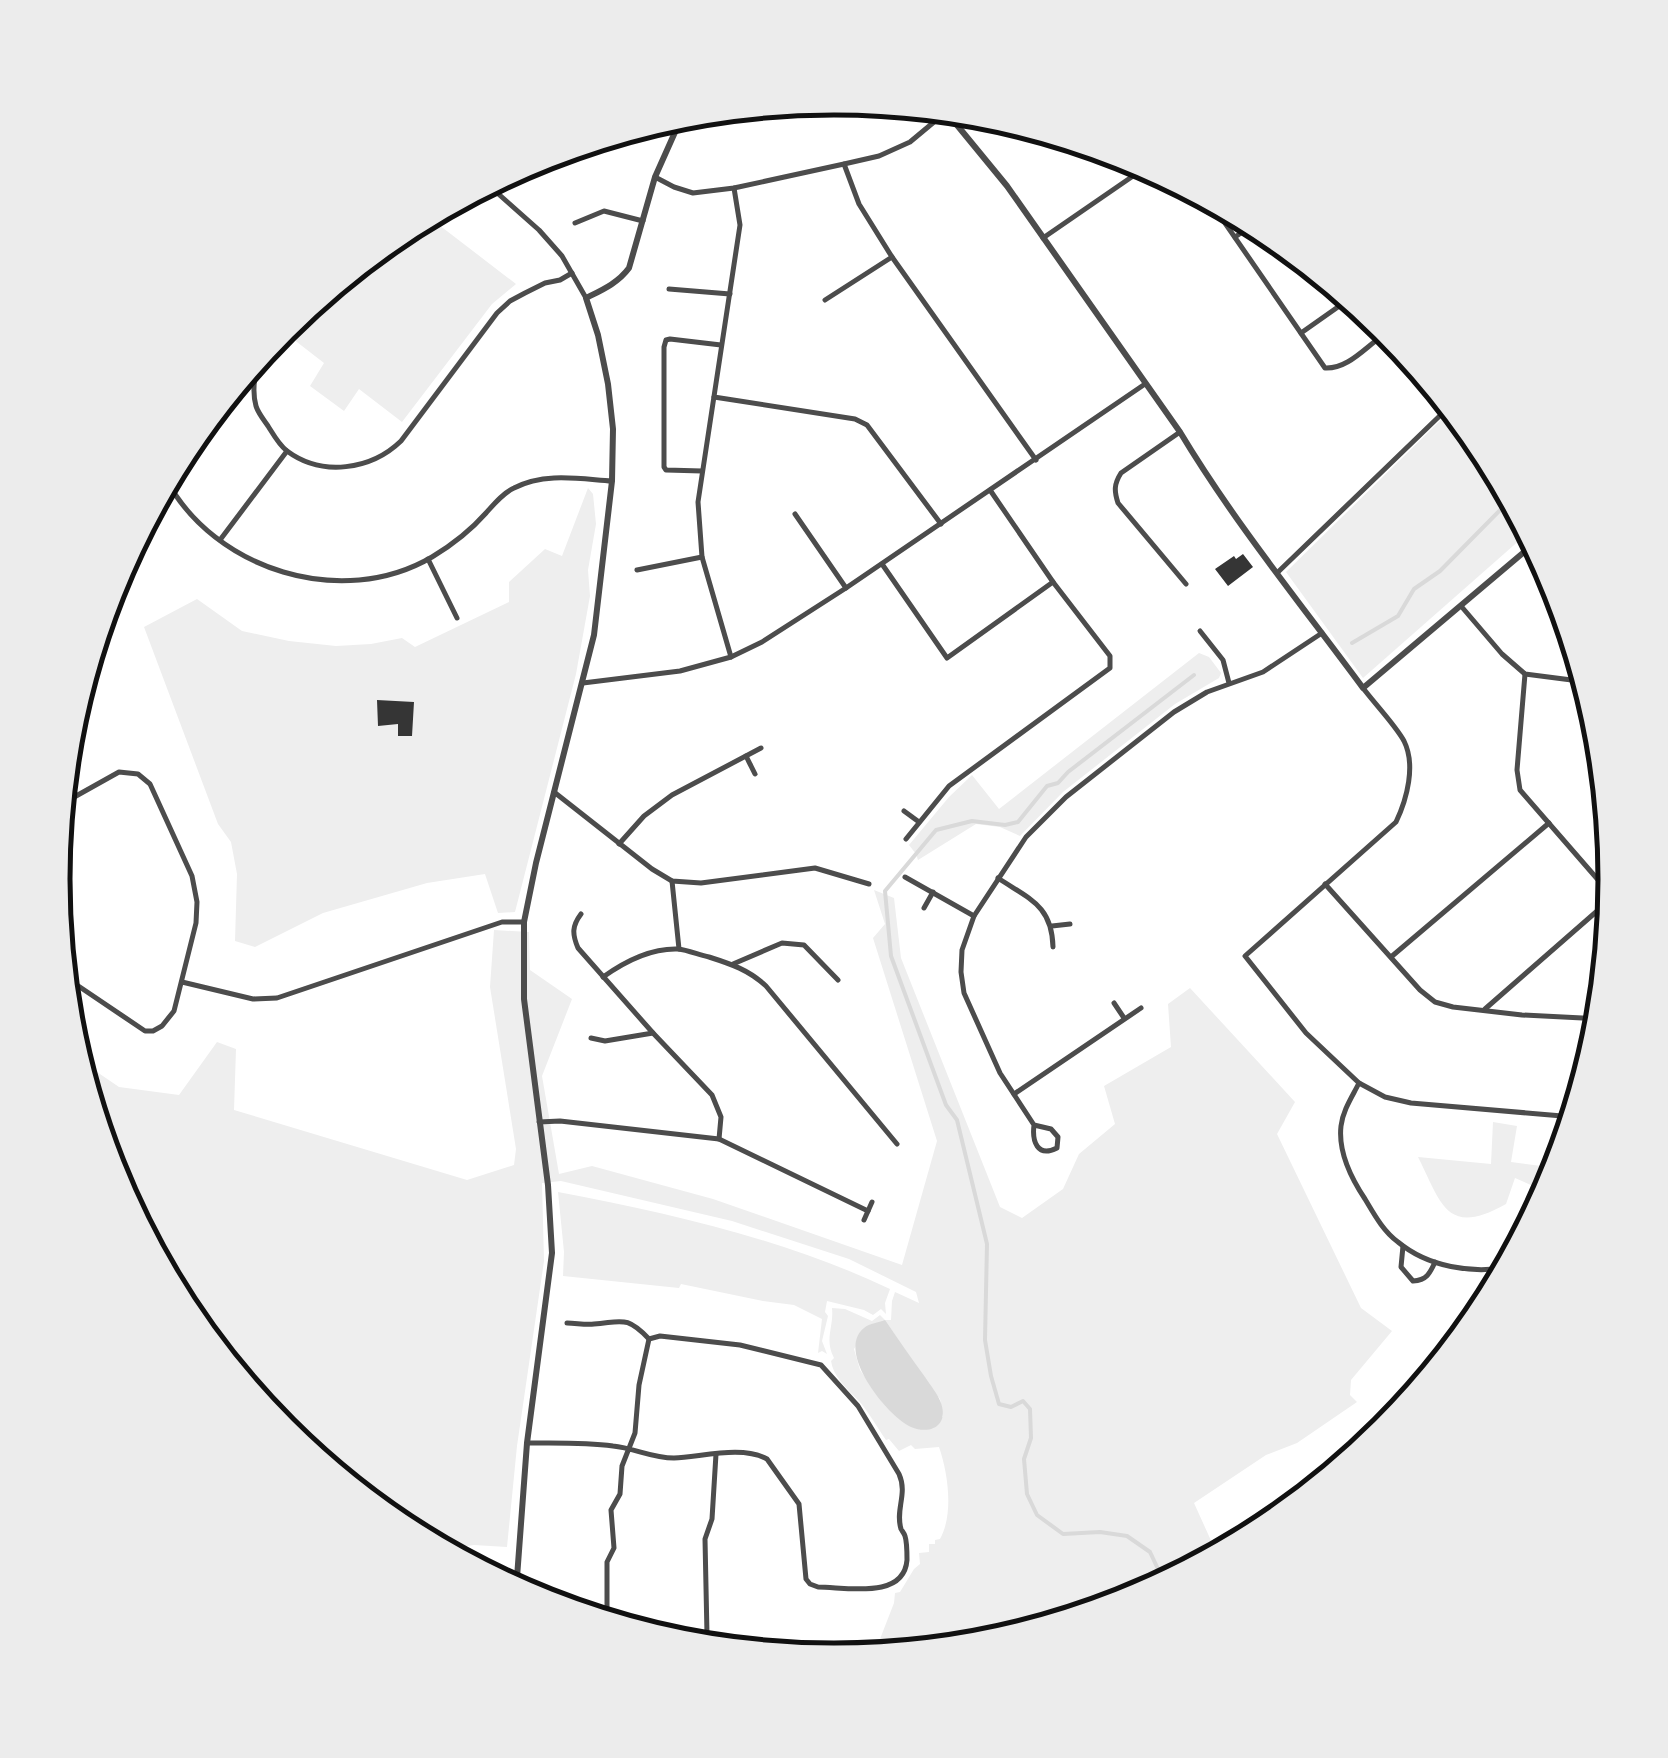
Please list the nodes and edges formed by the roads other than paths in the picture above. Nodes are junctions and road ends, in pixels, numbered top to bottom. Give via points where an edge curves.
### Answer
1 (932, 122) edge
2 (958, 126) edge
3 (674, 132) edge
4 (844, 164) junction
5 (1133, 176) edge
6 (655, 177) junction
7 (734, 188) junction
8 (498, 193) edge
9 (643, 221) junction
10 (575, 223) dead end
11 (1226, 224) edge
12 (1241, 233) edge
13 (1236, 237) junction
14 (1044, 238) junction
15 (892, 258) junction
16 (572, 273) junction
17 (669, 290) dead end
18 (730, 294) junction
19 (586, 298) junction
20 (825, 300) dead end
21 (1340, 307) edge
22 (1301, 333) junction
23 (1376, 341) edge
24 (721, 346) junction
25 (254, 382) edge
26 (1146, 384) junction
27 (714, 397) junction
28 (1441, 415) edge
29 (1180, 432) junction
30 (287, 450) junction
31 (1036, 460) junction
32 (702, 471) junction
33 (612, 481) junction
34 (990, 490) junction
35 (174, 494) edge
36 (795, 514) dead end
37 (941, 524) junction
38 (219, 541) junction
39 (1524, 552) edge
40 (702, 557) junction
41 (428, 560) junction
42 (882, 564) junction
43 (637, 570) dead end
44 (1276, 574) junction
45 (1052, 582) junction
46 (1186, 584) dead end
47 (846, 588) junction
48 (1462, 606) junction
49 (458, 618) dead end
50 (1200, 631) dead end
51 (1322, 633) junction
52 (731, 658) junction
53 (1525, 674) junction
54 (1572, 680) edge
55 (583, 683) junction
56 (1229, 684) junction
57 (1364, 688) junction
58 (761, 748) dead end
59 (746, 756) junction
60 (754, 774) dead end
61 (554, 792) junction
62 (75, 797) edge
63 (904, 811) dead end
64 (919, 822) junction
65 (1549, 823) junction
66 (906, 839) dead end
67 (619, 844) junction
68 (905, 877) dead end
69 (998, 878) junction
70 (1598, 879) edge
71 (672, 881) junction
72 (869, 884) dead end
73 (1325, 884) junction
74 (933, 892) junction
75 (924, 908) dead end
76 (1597, 910) edge
77 (581, 914) dead end
78 (974, 916) junction
79 (524, 922) junction
80 (1070, 924) dead end
81 (1052, 926) junction
82 (1053, 947) dead end
83 (679, 949) junction
84 (1390, 957) junction
85 (732, 964) junction
86 (603, 977) junction
87 (838, 980) dead end
88 (182, 982) junction
89 (78, 986) edge
90 (1114, 1003) dead end
91 (1142, 1008) dead end
92 (1484, 1010) junction
93 (1124, 1018) junction
94 (1585, 1018) edge
95 (653, 1033) junction
96 (591, 1038) dead end
97 (1359, 1084) junction
98 (1014, 1094) junction
99 (1560, 1116) edge
100 (538, 1122) junction
101 (1034, 1125) junction
102 (719, 1139) junction
103 (898, 1144) dead end
104 (872, 1202) dead end
105 (868, 1211) junction
106 (864, 1220) dead end
107 (1404, 1246) junction
108 (1435, 1262) junction
109 (1492, 1267) edge
110 (567, 1323) dead end
111 (648, 1339) junction
112 (528, 1443) junction
113 (629, 1449) junction
114 (716, 1454) junction
115 (517, 1574) edge
116 (607, 1608) edge
117 (707, 1632) edge

1 - 4 street via 910,142
2 - 14 street
3 - 6 street
4 - 7 street
4 - 15 street
5 - 14 street
6 - 7 street via 693,193
6 - 9 street
7 - 18 street via 740,225
8 - 16 street via 539,230
9 - 10 street via 604,211
9 - 19 street via 630,268
11 - 13 street
12 - 13 street
13 - 22 street
14 - 26 street
15 - 20 street
15 - 31 street
16 - 19 street
16 - 30 street via 525,292 498,312 388,453 348,467 316,466
17 - 18 street
18 - 24 street
19 - 33 street via 608,384
21 - 22 street
22 - 23 street via 1325,368 1334,369
24 - 27 street
24 - 32 street via 670,339 664,348 664,467
25 - 30 street via 256,407
26 - 29 street
26 - 31 street
27 - 32 street
27 - 37 street via 867,425
28 - 44 street
29 - 44 street
29 - 46 street via 1120,473 1114,492
30 - 38 street
31 - 34 street
32 - 40 street
33 - 41 street via 558,476 513,488
33 - 55 street
34 - 37 street
34 - 45 street
35 - 38 street
36 - 47 street
37 - 42 street
38 - 41 street via 301,578 369,578
39 - 48 street
40 - 43 street
40 - 52 street
41 - 49 street
42 - 45 street via 947,658
42 - 47 street
44 - 51 street
45 - 64 street via 1110,656 1110,668 956,780
47 - 52 street
48 - 53 street
48 - 57 street
50 - 56 street via 1223,660
51 - 56 street via 1263,672
51 - 57 street
52 - 55 street
53 - 54 street
53 - 65 street via 1517,782
55 - 61 street
56 - 69 street via 1174,712 1066,797 1026,836
57 - 73 street via 1407,748 1408,784 1396,822
58 - 59 street
59 - 60 street
59 - 67 street via 672,795
61 - 67 street
61 - 79 street
62 - 88 street via 119,772 150,784 195,887 196,923
63 - 64 street
64 - 66 street
65 - 70 street
65 - 84 street
67 - 71 street
68 - 74 street
69 - 78 street
69 - 81 street via 1038,905
71 - 72 street via 701,884 816,868
71 - 83 street
73 - 84 street
73 - 97 street via 1245,956 1306,1033
74 - 75 street
74 - 78 street
76 - 92 street
77 - 86 street via 574,925 578,948
78 - 98 street via 962,950 964,994
79 - 88 street via 502,922 278,998 253,999
79 - 100 street via 524,999
80 - 81 street
81 - 82 street
83 - 85 street
83 - 86 street via 624,962
84 - 92 street via 1435,1002
85 - 87 street via 793,943 804,945
85 - 103 street via 766,986
86 - 95 street
88 - 89 street via 174,1011 153,1031
90 - 93 street
91 - 93 street
92 - 94 street
93 - 98 street
95 - 96 street
95 - 102 street via 712,1095 721,1117
97 - 99 street via 1411,1103
97 - 107 street via 1341,1125 1344,1155 1383,1227
98 - 101 street
100 - 102 street
100 - 112 street via 552,1272
101 - 101 street via 1051,1129 1057,1148 1036,1145
102 - 105 street
104 - 105 street
105 - 106 street
107 - 108 street
107 - 108 street via 1401,1268 1413,1280 1429,1275
108 - 109 street
110 - 111 street via 628,1322
111 - 113 street
111 - 114 street via 740,1346 821,1365 858,1406 904,1486 904,1574 884,1586 810,1584 798,1504 787,1487 760,1456
112 - 113 street
112 - 115 street
113 - 114 street via 676,1458
113 - 116 street via 611,1510
114 - 117 street via 706,1539

